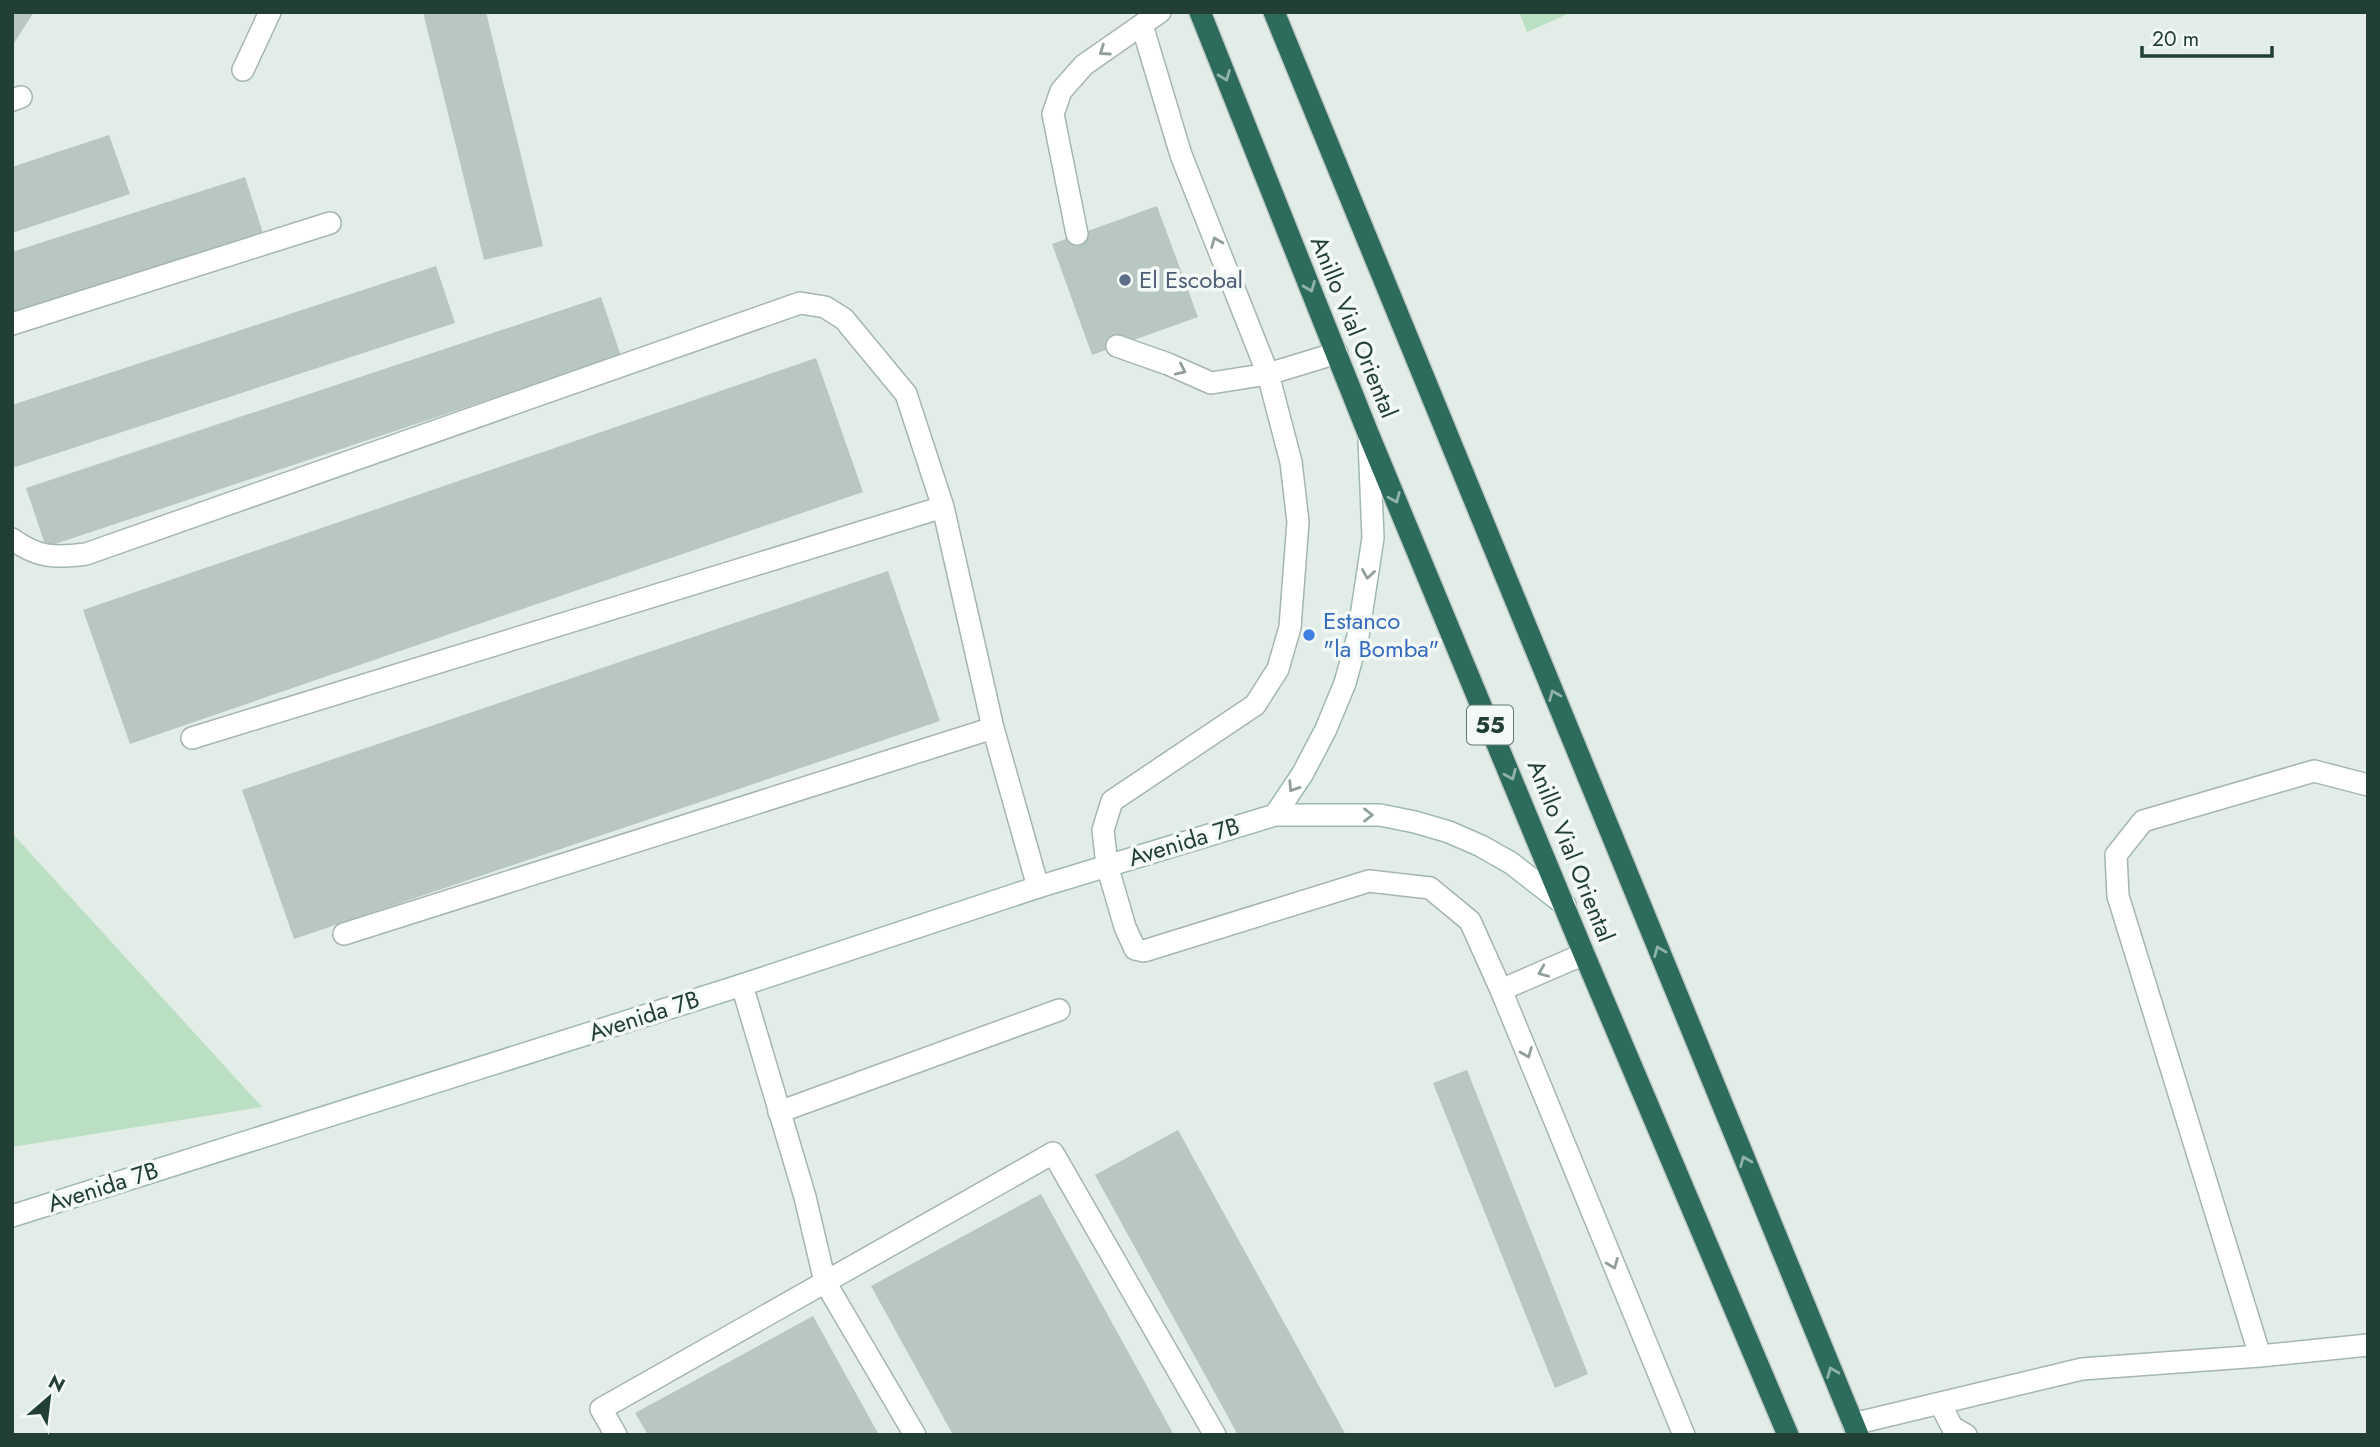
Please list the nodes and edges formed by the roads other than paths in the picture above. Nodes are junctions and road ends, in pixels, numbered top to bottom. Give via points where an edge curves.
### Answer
1 (270, 12) edge
2 (1160, 12) edge
3 (1200, 12) edge
4 (1274, 12) edge
5 (1142, 25) junction
6 (243, 70) dead end
7 (330, 223) dead end
8 (1077, 234) dead end
9 (12, 324) edge
10 (1118, 346) dead end
11 (1337, 353) junction
12 (1268, 374) junction
13 (1368, 433) junction
14 (943, 508) junction
15 (12, 539) edge
16 (993, 728) junction
17 (192, 738) dead end
18 (2368, 785) edge
19 (1275, 815) junction
20 (1107, 865) junction
21 (1038, 887) junction
22 (1566, 906) junction
23 (344, 934) dead end
24 (1584, 954) junction
25 (742, 985) junction
26 (1501, 990) junction
27 (1059, 1010) dead end
28 (779, 1111) junction
29 (12, 1216) edge
30 (825, 1282) junction
31 (2368, 1345) edge
32 (2260, 1356) junction
33 (1940, 1403) junction
34 (1855, 1430) edge
35 (616, 1435) edge
36 (915, 1435) edge
37 (1215, 1435) edge
38 (1684, 1435) edge
39 (1788, 1435) edge
40 (1966, 1435) edge

1 - 6 street
2 - 5 street
3 -> 11 highway, Anillo Vial Oriental / 55
34 -> 4 highway, Anillo Vial Oriental
5 -> 8 street via 1084,65 1061,91 1053,114
12 -> 5 street via 1181,155
7 - 9 street
10 -> 12 street via 1211,383
11 - 12 street
11 - 13 highway, Anillo Vial Oriental / 55
12 - 20 street via 1291,462 1298,522 1290,627 1278,669 1255,705 1112,801 1102,830
13 -> 19 street via 1373,538 1358,636 1326,729
13 -> 22 highway, Anillo Vial Oriental / 55
14 - 15 street via 906,394 844,319 825,307 800,303 86,554 57,558 29,551
14 - 16 street
14 - 17 street
16 - 21 street
16 - 23 street
18 - 32 street via 2314,771 2143,821 2116,855 2118,896
19 - 20 street, Avenida 7B
19 -> 22 street, Avenida 7B via 1380,815 1426,825 1511,863
20 - 21 street, Avenida 7B
20 - 26 street via 1125,927 1136,949 1144,951 1369,881 1430,888 1470,921
21 - 25 street, Avenida 7B
22 - 24 highway, Anillo Vial Oriental / 55
24 -> 26 street
24 - 39 highway, Anillo Vial Oriental / 55
25 - 28 street
25 - 29 street, Avenida 7B
26 -> 38 street
27 - 28 street
28 - 30 street
30 - 35 street via 601,1409
30 - 36 street
30 - 37 street via 1053,1153
31 - 32 street
32 - 33 street via 2082,1369
33 - 34 street
33 - 40 street via 1952,1427

